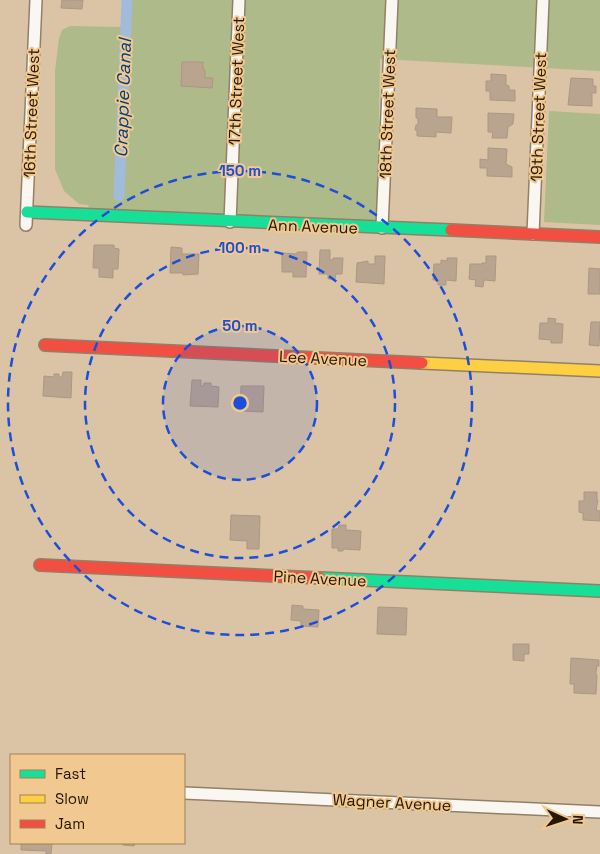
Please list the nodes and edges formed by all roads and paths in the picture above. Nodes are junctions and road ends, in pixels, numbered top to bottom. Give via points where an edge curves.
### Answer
1 (36, 0) edge
2 (239, 0) edge
3 (392, 0) edge
4 (543, 0) edge
5 (27, 212) junction
6 (230, 222) junction
7 (26, 225) dead end
8 (382, 228) junction
9 (533, 234) junction
10 (600, 238) edge
11 (45, 345) dead end
12 (600, 371) edge
13 (40, 565) dead end
14 (600, 592) edge
15 (185, 792) edge
16 (600, 812) edge

1 - 5 street, 16th Street West
2 - 6 street, 17th Street West
3 - 8 street, 18th Street West
4 - 9 street, 19th Street West
5 - 6 street, Ann Avenue
5 - 7 street, 16th Street West
6 - 8 street, Ann Avenue
8 - 9 street, Ann Avenue
9 - 10 street, Ann Avenue
11 - 12 street, Lee Avenue
13 - 14 street, Pine Avenue
15 - 16 street, Wagner Avenue

